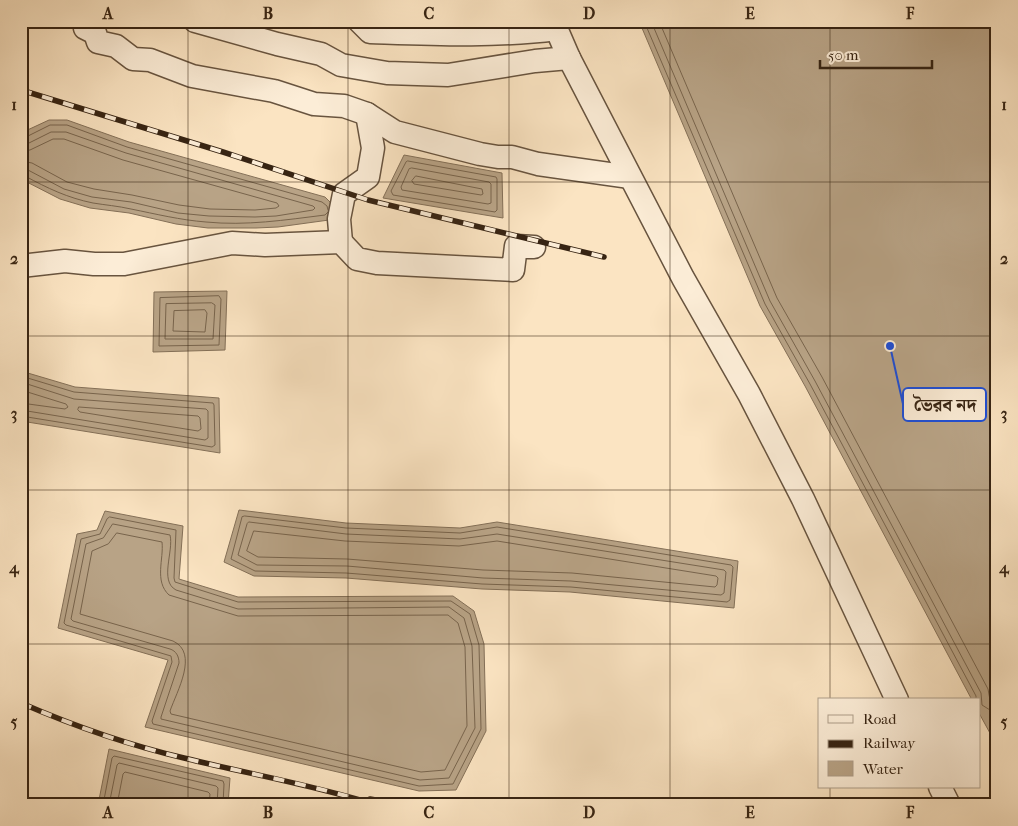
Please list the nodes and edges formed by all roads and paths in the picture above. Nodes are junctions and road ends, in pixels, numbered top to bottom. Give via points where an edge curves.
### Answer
1 (195, 21) edge
2 (360, 21) edge
3 (555, 25) edge
4 (85, 28) dead end
5 (569, 58) junction
6 (367, 114) junction
7 (630, 177) junction
8 (341, 242) junction
9 (534, 247) dead end
10 (21, 266) edge
11 (896, 698) edge
12 (940, 788) edge
13 (949, 805) edge

1 - 5 street via 321,54 341,65 387,73 448,75
2 - 3 street via 370,32 478,35 519,34
3 - 5 street
4 - 6 street via 95,33 98,42 116,46 133,59 150,60 192,76 274,91 314,104 344,106
5 - 7 street
6 - 7 street via 395,132 480,154
6 - 8 street via 373,148 368,177 344,194 339,220
7 - 11 street via 803,499
8 - 9 street via 358,259 378,263 512,270 516,246
8 - 10 street via 265,246 232,243 124,264 65,261
12 - 13 street

